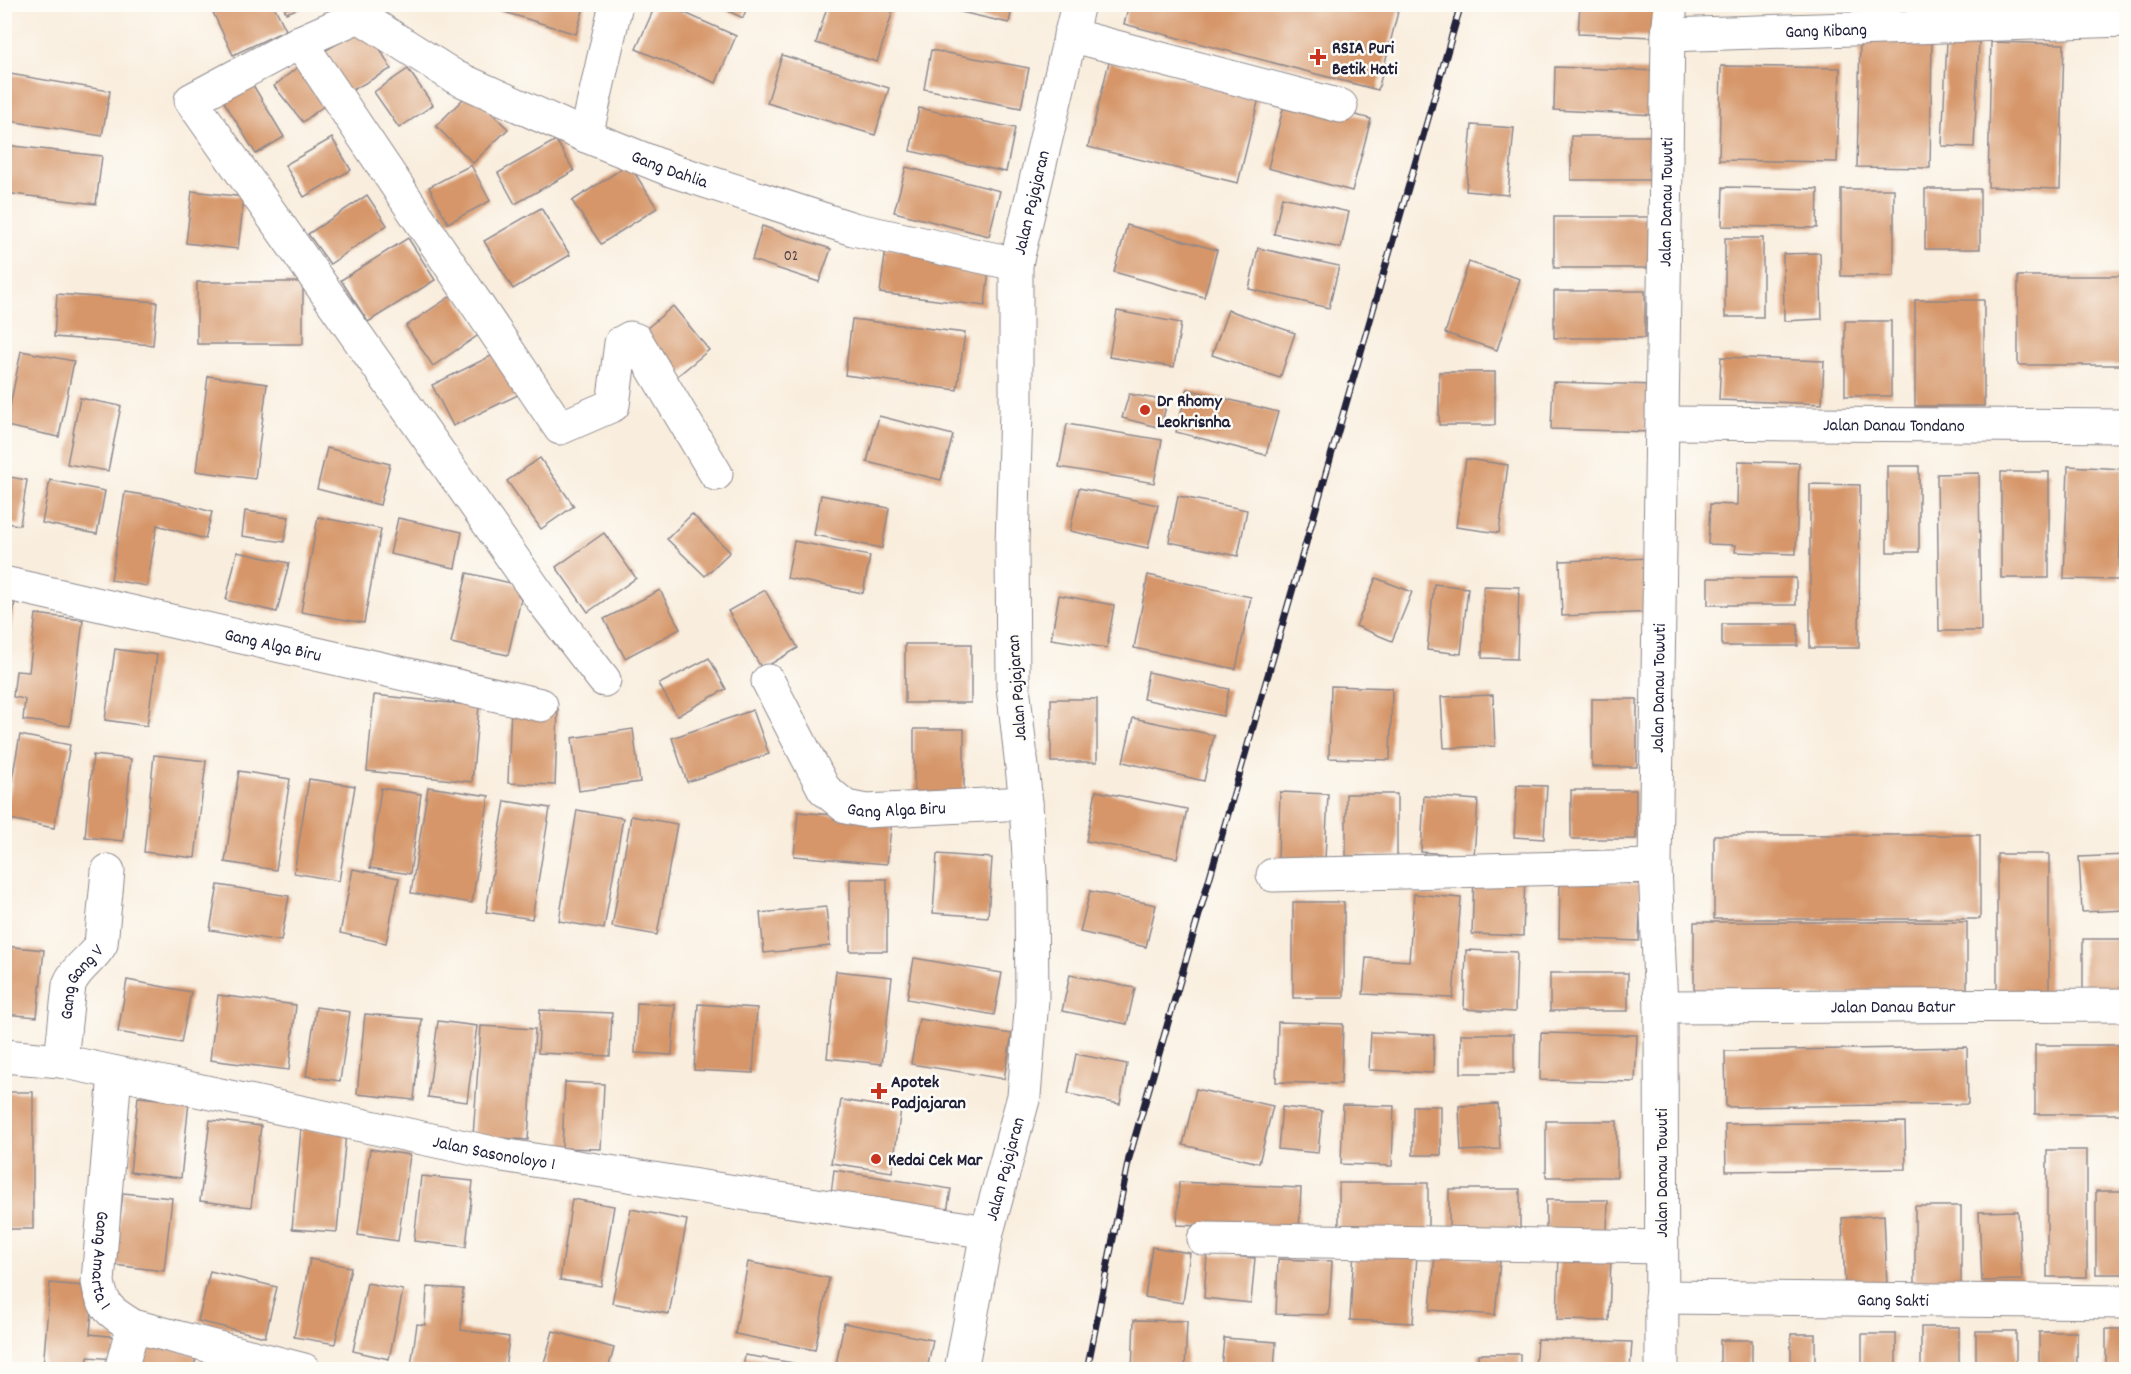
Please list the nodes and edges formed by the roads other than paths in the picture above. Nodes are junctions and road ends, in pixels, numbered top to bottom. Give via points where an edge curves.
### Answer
1 (616, 4) edge
2 (357, 10) edge
3 (1074, 20) edge
4 (1669, 20) edge
5 (2127, 20) edge
6 (300, 42) junction
7 (1341, 106) dead end
8 (586, 136) junction
9 (1017, 264) junction
10 (1663, 423) junction
11 (2127, 426) edge
12 (716, 474) dead end
13 (4, 583) edge
14 (604, 680) dead end
15 (768, 681) dead end
16 (541, 705) dead end
17 (1026, 803) junction
18 (1655, 866) junction
19 (108, 871) dead end
20 (1273, 875) dead end
21 (2127, 1005) edge
22 (1661, 1007) junction
23 (4, 1056) edge
24 (61, 1061) junction
25 (115, 1073) junction
26 (987, 1232) junction
27 (1204, 1239) dead end
28 (1661, 1247) junction
29 (1661, 1297) junction
30 (2127, 1302) edge
31 (133, 1326) junction
32 (121, 1370) edge
33 (304, 1370) edge
34 (960, 1370) edge
35 (1662, 1370) edge

1 - 8 street
2 - 6 street
2 - 8 street, Gang Dahlia via 455,77
3 - 7 street
3 - 9 street, Jalan Pajajaran
4 - 5 street, Gang Kibang
4 - 10 street, Jalan Danau Towuti
6 - 12 street via 560,428 614,405 621,343 630,338 636,340
6 - 14 street via 191,100 543,601
8 - 9 street, Gang Dahlia via 671,170 853,229
9 - 17 street, Jalan Pajajaran via 1013,686
10 - 11 street, Jalan Danau Tondano
10 - 18 street, Jalan Danau Towuti
13 - 16 street, Gang Alga Biru
15 - 17 street, Gang Alga Biru via 824,789 846,807 866,811
17 - 26 street, Jalan Pajajaran via 1032,1000 1024,1096
18 - 20 street
18 - 22 street, Jalan Danau Towuti
19 - 24 street, Gang Gang V via 100,944 69,985
21 - 22 street, Jalan Danau Batur
22 - 28 street, Jalan Danau Towuti
23 - 24 street, Jalan Sasonoloyo 1
24 - 25 street, Jalan Sasonoloyo 1
25 - 26 street, Jalan Sasonoloyo 1 via 502,1155
25 - 31 street, Gang Amarta 1 via 98,1282 101,1298 109,1310
26 - 34 street, Jalan Pajajaran
27 - 28 street
28 - 29 street, Jalan Danau Towuti
29 - 30 street, Gang Sakti
29 - 35 street, Jalan Danau Towuti
31 - 32 street
31 - 33 street, Gang Amarta 1

